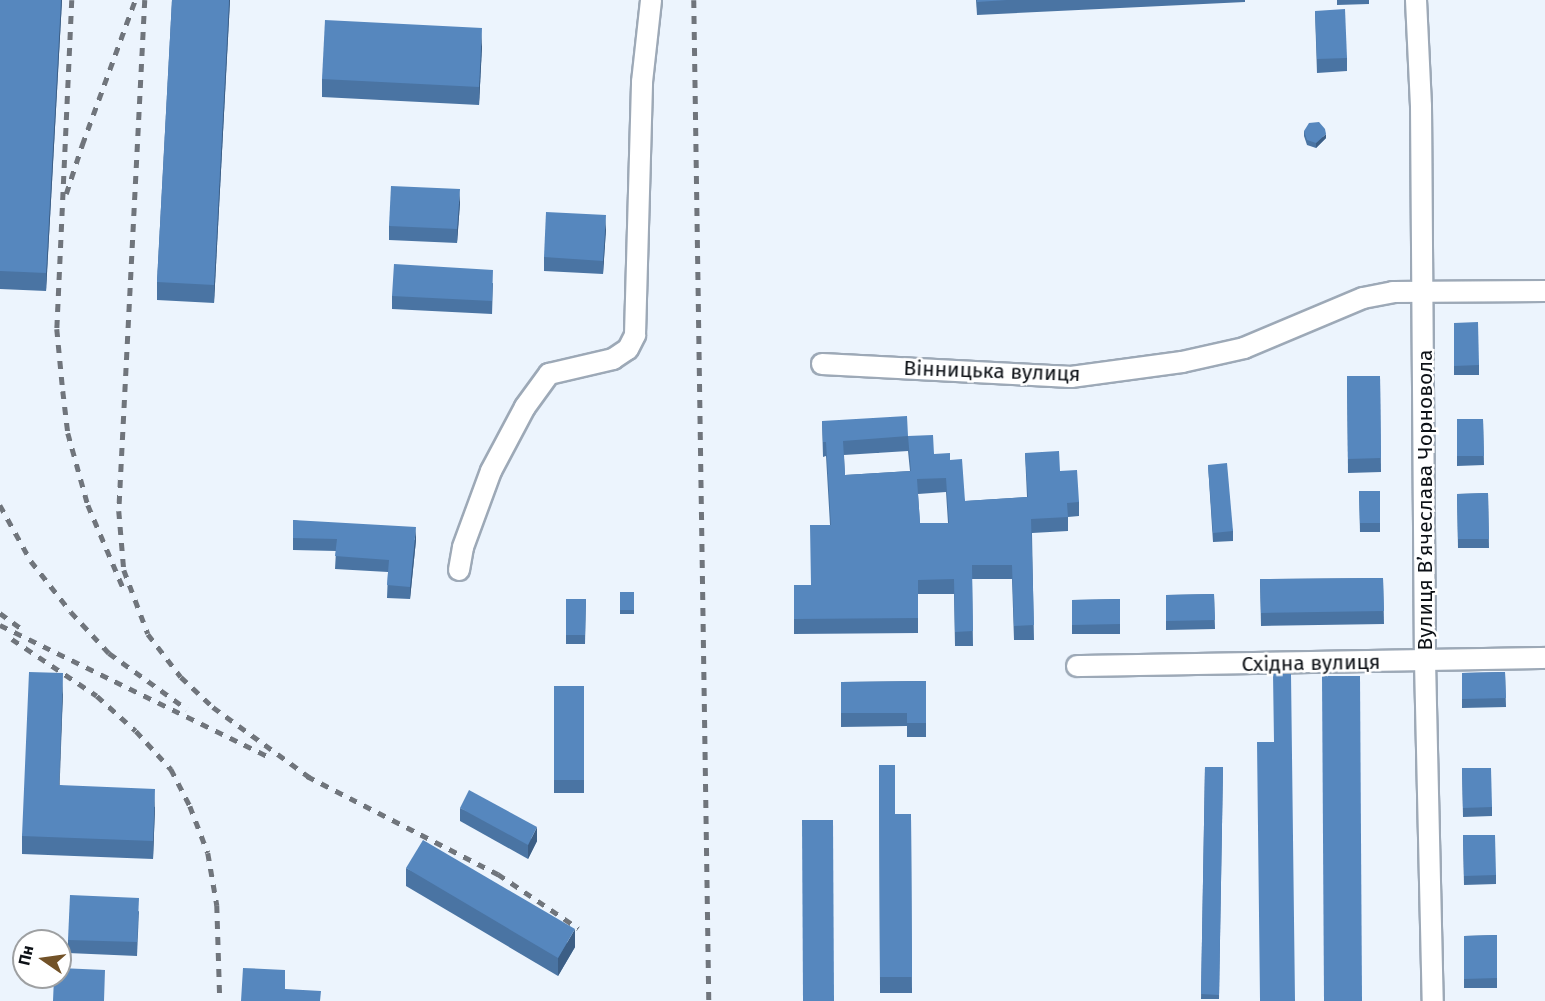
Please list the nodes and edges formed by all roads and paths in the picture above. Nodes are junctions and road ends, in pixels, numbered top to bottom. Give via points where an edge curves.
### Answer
1 (651, 0) edge
2 (1416, 0) edge
3 (1424, 291) junction
4 (1545, 291) edge
5 (822, 364) dead end
6 (459, 570) dead end
7 (1545, 658) edge
8 (1425, 661) junction
9 (1077, 666) dead end
10 (1433, 1001) edge

1 - 6 street via 642,82 635,335 628,349 613,360 549,374 525,407 491,471 463,547
2 - 3 street, Вулиця Вʼячеслава Чорновола
3 - 4 street, Вінницька вулиця
3 - 5 street, Вінницька вулиця via 1363,298 1244,348 1182,362 1071,377
3 - 8 street, Вулиця Вʼячеслава Чорновола
7 - 8 street, Східна вулиця
8 - 9 street, Східна вулиця
8 - 10 street, Вулиця Вʼячеслава Чорновола

